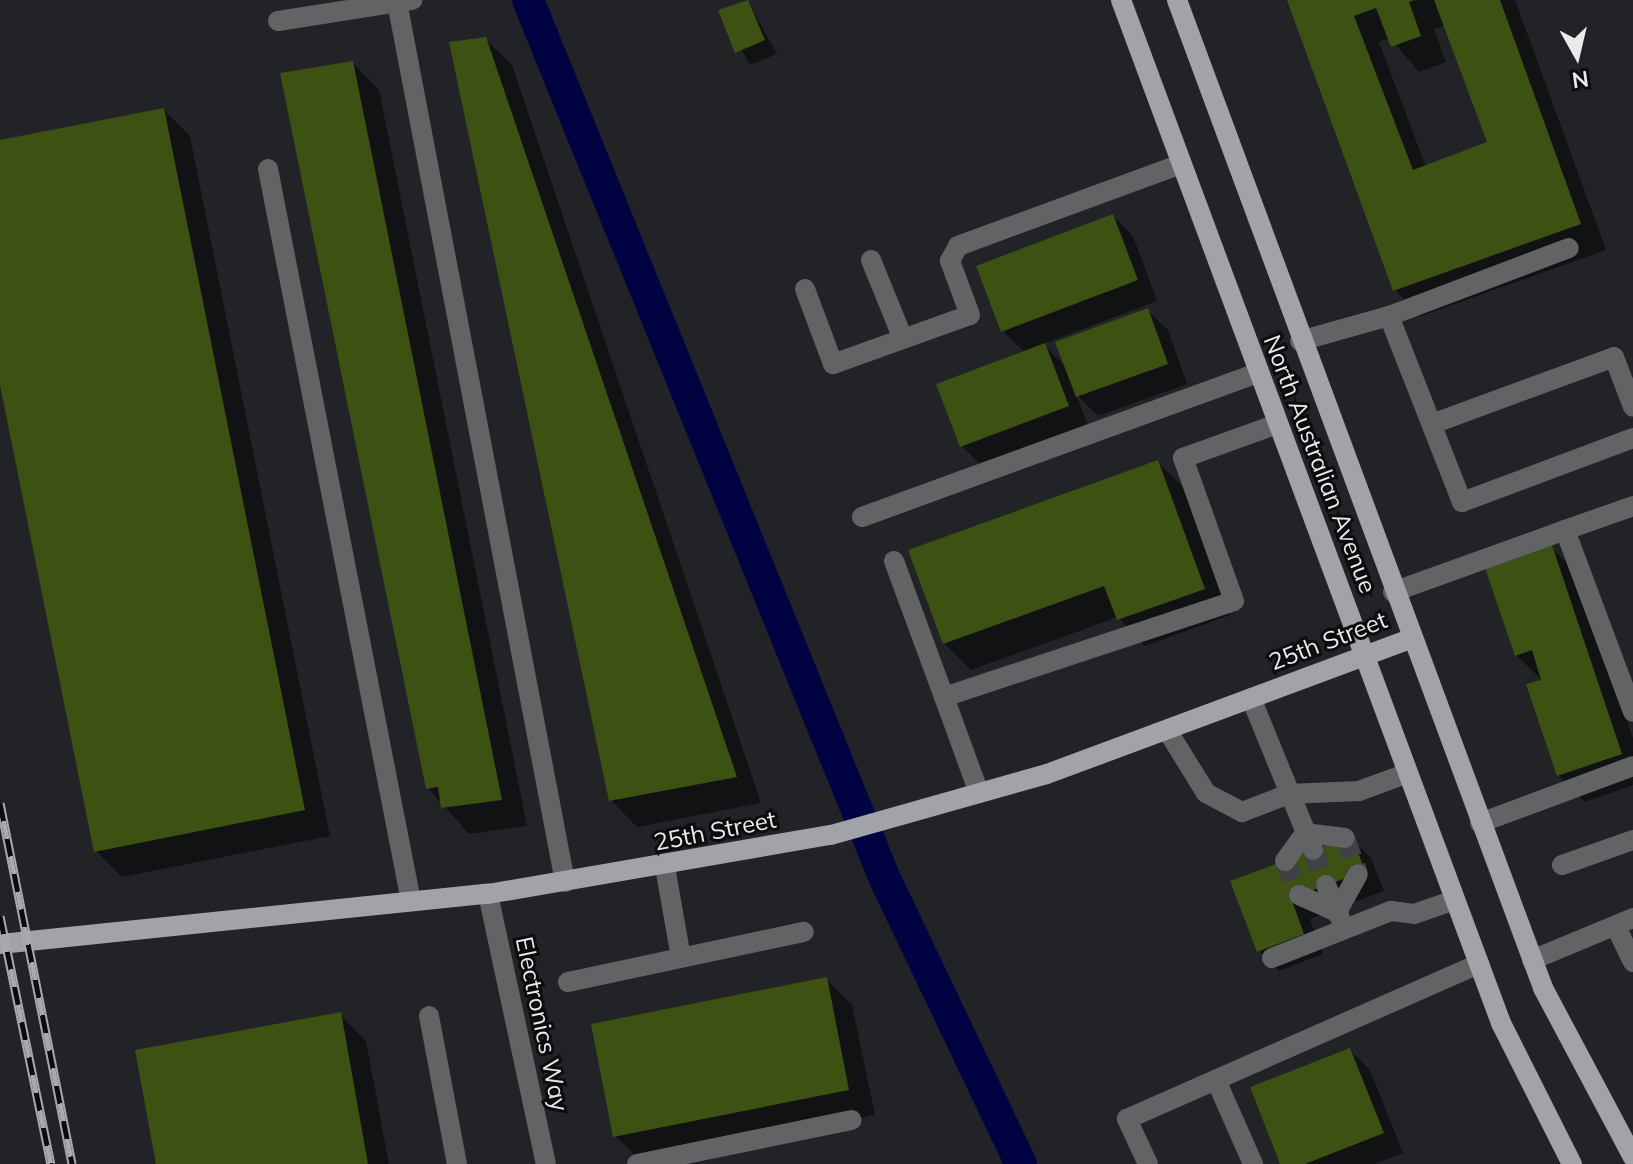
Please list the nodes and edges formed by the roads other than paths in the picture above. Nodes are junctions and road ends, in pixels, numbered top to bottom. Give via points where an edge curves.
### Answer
1 (1121, 0) edge
2 (1177, 0) edge
3 (405, 1) edge
4 (278, 21) dead end
5 (1181, 164) junction
6 (268, 169) dead end
7 (1569, 248) dead end
8 (871, 260) dead end
9 (805, 289) dead end
10 (1389, 316) junction
11 (903, 339) junction
12 (1300, 341) junction
13 (1258, 373) junction
14 (1633, 407) edge
15 (1277, 424) junction
16 (1432, 424) junction
17 (1633, 438) edge
18 (1633, 506) edge
19 (862, 517) dead end
20 (1565, 530) junction
21 (894, 561) dead end
22 (1393, 592) junction
23 (1410, 639) junction
24 (1365, 656) junction
25 (944, 697) junction
26 (1251, 698) junction
27 (1633, 712) edge
28 (1167, 730) junction
29 (1633, 766) edge
30 (1408, 773) junction
31 (979, 793) junction
32 (1289, 794) junction
33 (1480, 823) junction
34 (1345, 838) dead end
35 (1633, 840) edge
36 (1309, 842) junction
37 (1285, 861) dead end
38 (1562, 865) dead end
39 (665, 867) junction
40 (1358, 874) tunnel mouth
41 (565, 882) junction
42 (1326, 885) tunnel mouth
43 (488, 894) junction
44 (1299, 895) tunnel mouth
45 (1455, 900) junction
46 (411, 901) junction
47 (1341, 920) junction
48 (1624, 922) edge
49 (804, 932) dead end
50 (0, 944) edge
51 (681, 958) junction
52 (1272, 958) dead end
53 (1532, 960) junction
54 (1633, 962) edge
55 (1479, 964) junction
56 (568, 982) dead end
57 (429, 1016) dead end
58 (1216, 1080) junction
59 (852, 1120) dead end
60 (1633, 1157) edge
61 (457, 1164) edge
62 (546, 1164) edge
63 (637, 1164) edge
64 (1148, 1164) edge
65 (1253, 1164) edge
66 (1572, 1164) edge

1 - 5 main road, North Australian Avenue
2 - 12 main road, North Australian Avenue
3 - 4 street
3 - 41 street
5 - 11 street via 958,246 950,261 970,315
5 - 13 main road, North Australian Avenue
6 - 46 street
7 - 10 street
8 - 11 street
9 - 11 street via 833,364
10 - 12 street
10 - 16 street
12 - 22 main road, North Australian Avenue
13 - 15 main road, North Australian Avenue
13 - 19 street
14 - 16 street via 1614,357
15 - 24 main road, North Australian Avenue
15 - 25 street via 1183,458 1234,601
16 - 17 street via 1462,502
18 - 20 street
20 - 22 street
20 - 27 street
21 - 25 street
22 - 23 main road, North Australian Avenue
23 - 24 main road, 25th Street
23 - 33 main road, North Australian Avenue
24 - 26 main road, 25th Street
24 - 30 main road, North Australian Avenue
25 - 31 street
26 - 28 main road, 25th Street
26 - 32 street
28 - 31 main road, 25th Street
28 - 32 street via 1206,793 1242,812
29 - 33 street
30 - 32 street via 1359,791
30 - 45 main road, North Australian Avenue
31 - 39 main road, 25th Street via 831,835
32 - 36 street
33 - 53 main road, North Australian Avenue
34 - 36 street
35 - 38 street
36 - 37 street
39 - 41 main road, 25th Street
39 - 51 street
40 - 47 street
41 - 43 main road, 25th Street
42 - 47 street
43 - 46 main road, 25th Street
43 - 62 street, Electronics Way
44 - 47 street
45 - 47 street via 1414,914 1391,911
45 - 55 main road, North Australian Avenue
46 - 50 main road, 25th Street
47 - 52 street
48 - 53 street
48 - 54 street
49 - 51 street
51 - 56 street
53 - 60 main road, North Australian Avenue
55 - 58 street
55 - 66 main road, North Australian Avenue
57 - 61 street
58 - 64 street via 1127,1119
58 - 65 street
59 - 63 street

